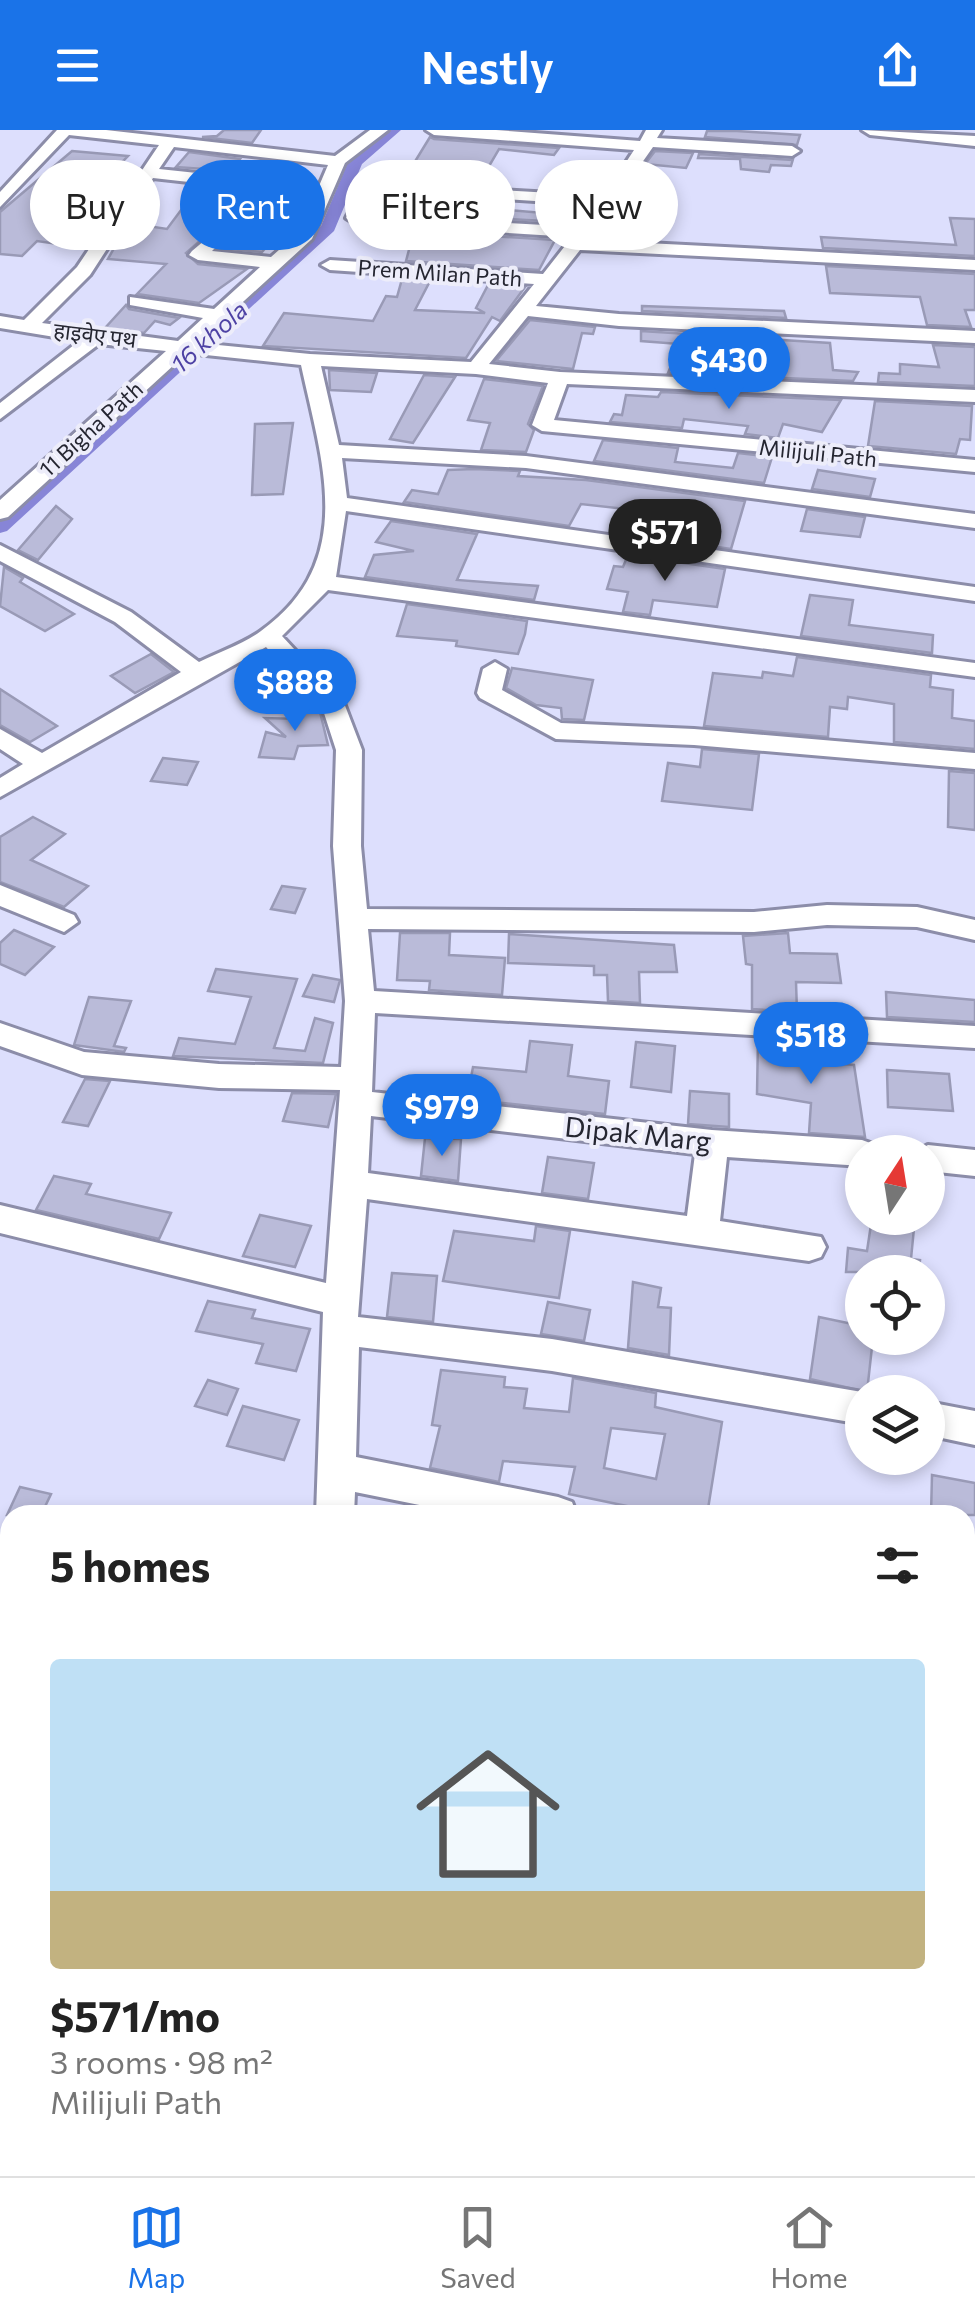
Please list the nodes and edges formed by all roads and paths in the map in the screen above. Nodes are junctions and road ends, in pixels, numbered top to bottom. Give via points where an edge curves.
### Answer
1 (65, 130) edge
2 (380, 130) edge
3 (434, 130) edge
4 (870, 130) edge
5 (651, 139) edge
6 (975, 141) edge
7 (170, 142) junction
8 (792, 150) dead end
9 (160, 160) edge
10 (637, 160) edge
11 (338, 161) junction
12 (160, 174) edge
13 (328, 192) junction
14 (325, 198) edge
15 (0, 202) edge
16 (678, 248) edge
17 (98, 250) edge
18 (202, 250) edge
19 (289, 250) edge
20 (573, 250) edge
21 (276, 263) junction
22 (975, 265) edge
23 (330, 266) dead end
24 (550, 280) junction
25 (136, 301) dead end
26 (522, 310) junction
27 (218, 315) junction
28 (0, 322) edge
29 (29, 326) junction
30 (975, 337) edge
31 (95, 338) junction
32 (186, 346) junction
33 (310, 360) junction
34 (476, 368) junction
35 (560, 378) junction
36 (975, 396) edge
37 (0, 413) edge
38 (329, 451) junction
39 (975, 466) edge
40 (335, 503) junction
41 (0, 512) edge
42 (975, 521) edge
43 (0, 552) edge
44 (324, 582) junction
45 (975, 594) edge
46 (269, 636) junction
47 (495, 669) dead end
48 (975, 670) edge
49 (198, 672) junction
50 (0, 737) edge
51 (975, 761) edge
52 (41, 764) junction
53 (0, 789) edge
54 (0, 896) edge
55 (356, 918) junction
56 (64, 922) dead end
57 (975, 930) edge
58 (360, 1001) junction
59 (0, 1034) edge
60 (975, 1037) edge
61 (356, 1090) junction
62 (712, 1143) junction
63 (845, 1152) edge
64 (945, 1160) edge
65 (975, 1163) edge
66 (352, 1184) junction
67 (0, 1219) edge
68 (702, 1232) junction
69 (809, 1246) dead end
70 (341, 1315) junction
71 (845, 1405) edge
72 (945, 1422) edge
73 (975, 1428) edge
74 (338, 1471) junction
75 (336, 1505) edge
76 (508, 1505) edge

1 - 7 street
1 - 15 street
2 - 11 street
3 - 5 street
4 - 6 street
5 - 8 street
5 - 10 street
7 - 9 street
7 - 11 street
11 - 13 street, 11 Bigha Path
12 - 13 street
13 - 14 street, 11 Bigha Path
16 - 22 street
17 - 29 street
18 - 21 street via 198,254
19 - 21 street, 11 Bigha Path
20 - 24 street
21 - 27 street, 11 Bigha Path
23 - 24 street, Prem Milan Path
24 - 26 street
25 - 27 street
26 - 30 street
26 - 34 street
27 - 32 street, 11 Bigha Path
28 - 29 street, हाइवेए पथ
29 - 31 street, हाइवेए पथ
31 - 32 street, हाइवेए पथ
31 - 37 street
32 - 33 street, हाइवेए पथ
32 - 41 street, 11 Bigha Path
33 - 34 street, हाइवेए पथ
33 - 38 street
34 - 35 street, हाइवेए पथ
35 - 36 street, हाइवेए पथ
35 - 39 street, Milijuli Path via 542,424
38 - 40 street
38 - 42 street via 508,460
40 - 44 street
40 - 45 street
43 - 49 street via 123,617
44 - 46 street
44 - 48 street
46 - 49 street
46 - 55 street via 334,708 349,750 347,846
47 - 51 street via 490,693 556,731
49 - 52 street
50 - 52 street
52 - 53 street
54 - 56 street
55 - 57 street via 754,922 845,916 917,918
55 - 58 street
58 - 60 street
58 - 61 street
59 - 61 street, Dipak Marg via 82,1063
61 - 62 street, Dipak Marg
61 - 66 street
62 - 63 street, Dipak Marg
62 - 68 street
64 - 65 street
66 - 68 street
66 - 70 street
67 - 70 street
68 - 69 street
70 - 71 street
70 - 74 street
72 - 73 street
74 - 75 street
74 - 76 street

